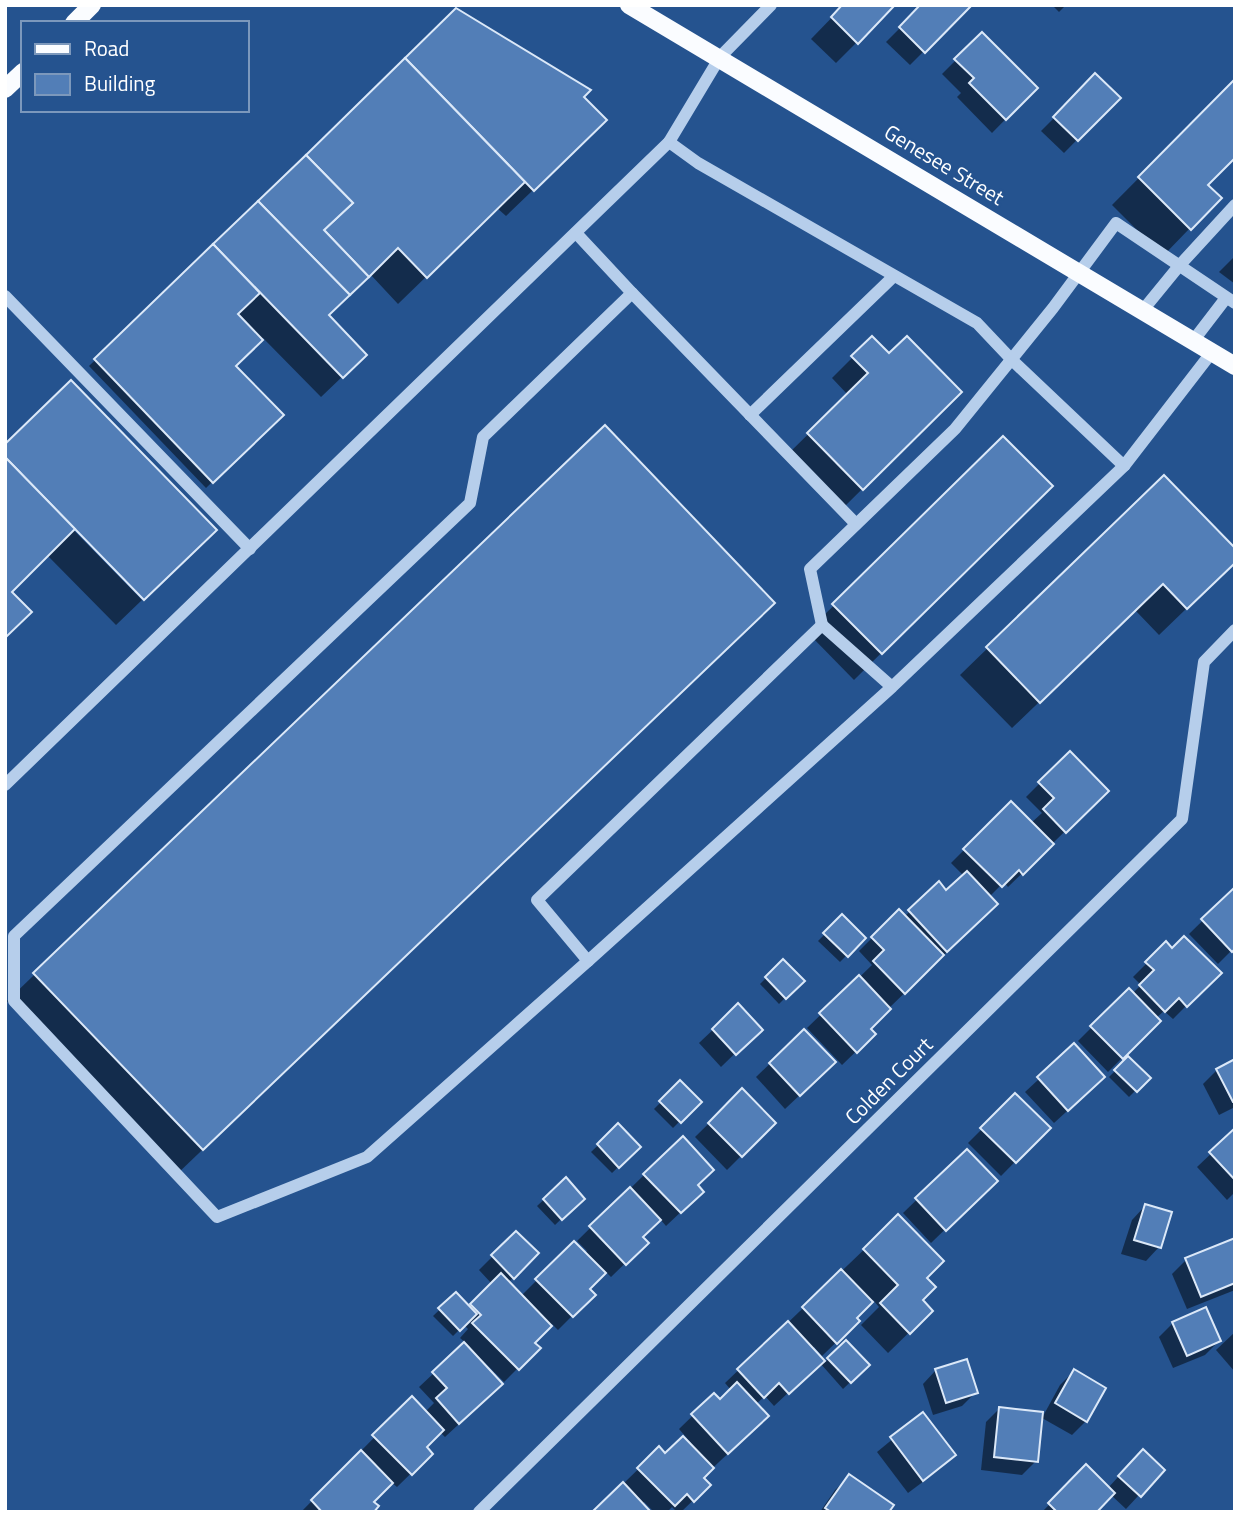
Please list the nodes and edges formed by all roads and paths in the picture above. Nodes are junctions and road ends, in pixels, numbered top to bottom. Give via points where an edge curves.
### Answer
1 (629, 5) edge
2 (771, 5) edge
3 (720, 57) junction
4 (21, 74) edge
5 (5, 89) edge
6 (669, 142) junction
7 (1235, 205) edge
8 (576, 233) junction
9 (1179, 266) junction
10 (1080, 273) junction
11 (894, 276) junction
12 (632, 293) junction
13 (5, 296) edge
14 (1231, 300) edge
15 (1143, 310) junction
16 (1193, 341) junction
17 (1212, 352) junction
18 (1012, 360) junction
19 (1235, 366) edge
20 (750, 415) junction
21 (1124, 466) junction
22 (856, 524) junction
23 (250, 549) junction
24 (822, 625) junction
25 (1235, 630) edge
26 (892, 687) junction
27 (5, 785) edge
28 (588, 961) junction
29 (10, 1002) edge
30 (480, 1512) edge

1 - 3 main road, Genesee Street
2 - 3 street
3 - 6 street
3 - 10 main road, Genesee Street
4 - 5 main road
6 - 8 street
6 - 11 street
7 - 9 street
8 - 12 street
8 - 23 street
9 - 10 street via 1116,223
9 - 14 street
9 - 15 street
10 - 15 main road, Genesee Street
10 - 18 street
11 - 18 street via 977,323
11 - 20 street
12 - 20 street
12 - 29 street via 483,437 470,503 14,936
13 - 23 street
14 - 16 street
15 - 16 main road, Genesee Street
16 - 17 main road, Genesee Street
17 - 19 main road, Genesee Street
17 - 21 street
18 - 21 street
18 - 22 street via 955,429
20 - 22 street
21 - 26 street
22 - 24 street via 810,569
23 - 27 street
24 - 26 street
24 - 28 street via 537,900
25 - 30 street, Colden Court via 1204,662 1182,819
26 - 28 street
28 - 29 street via 367,1157 217,1217

